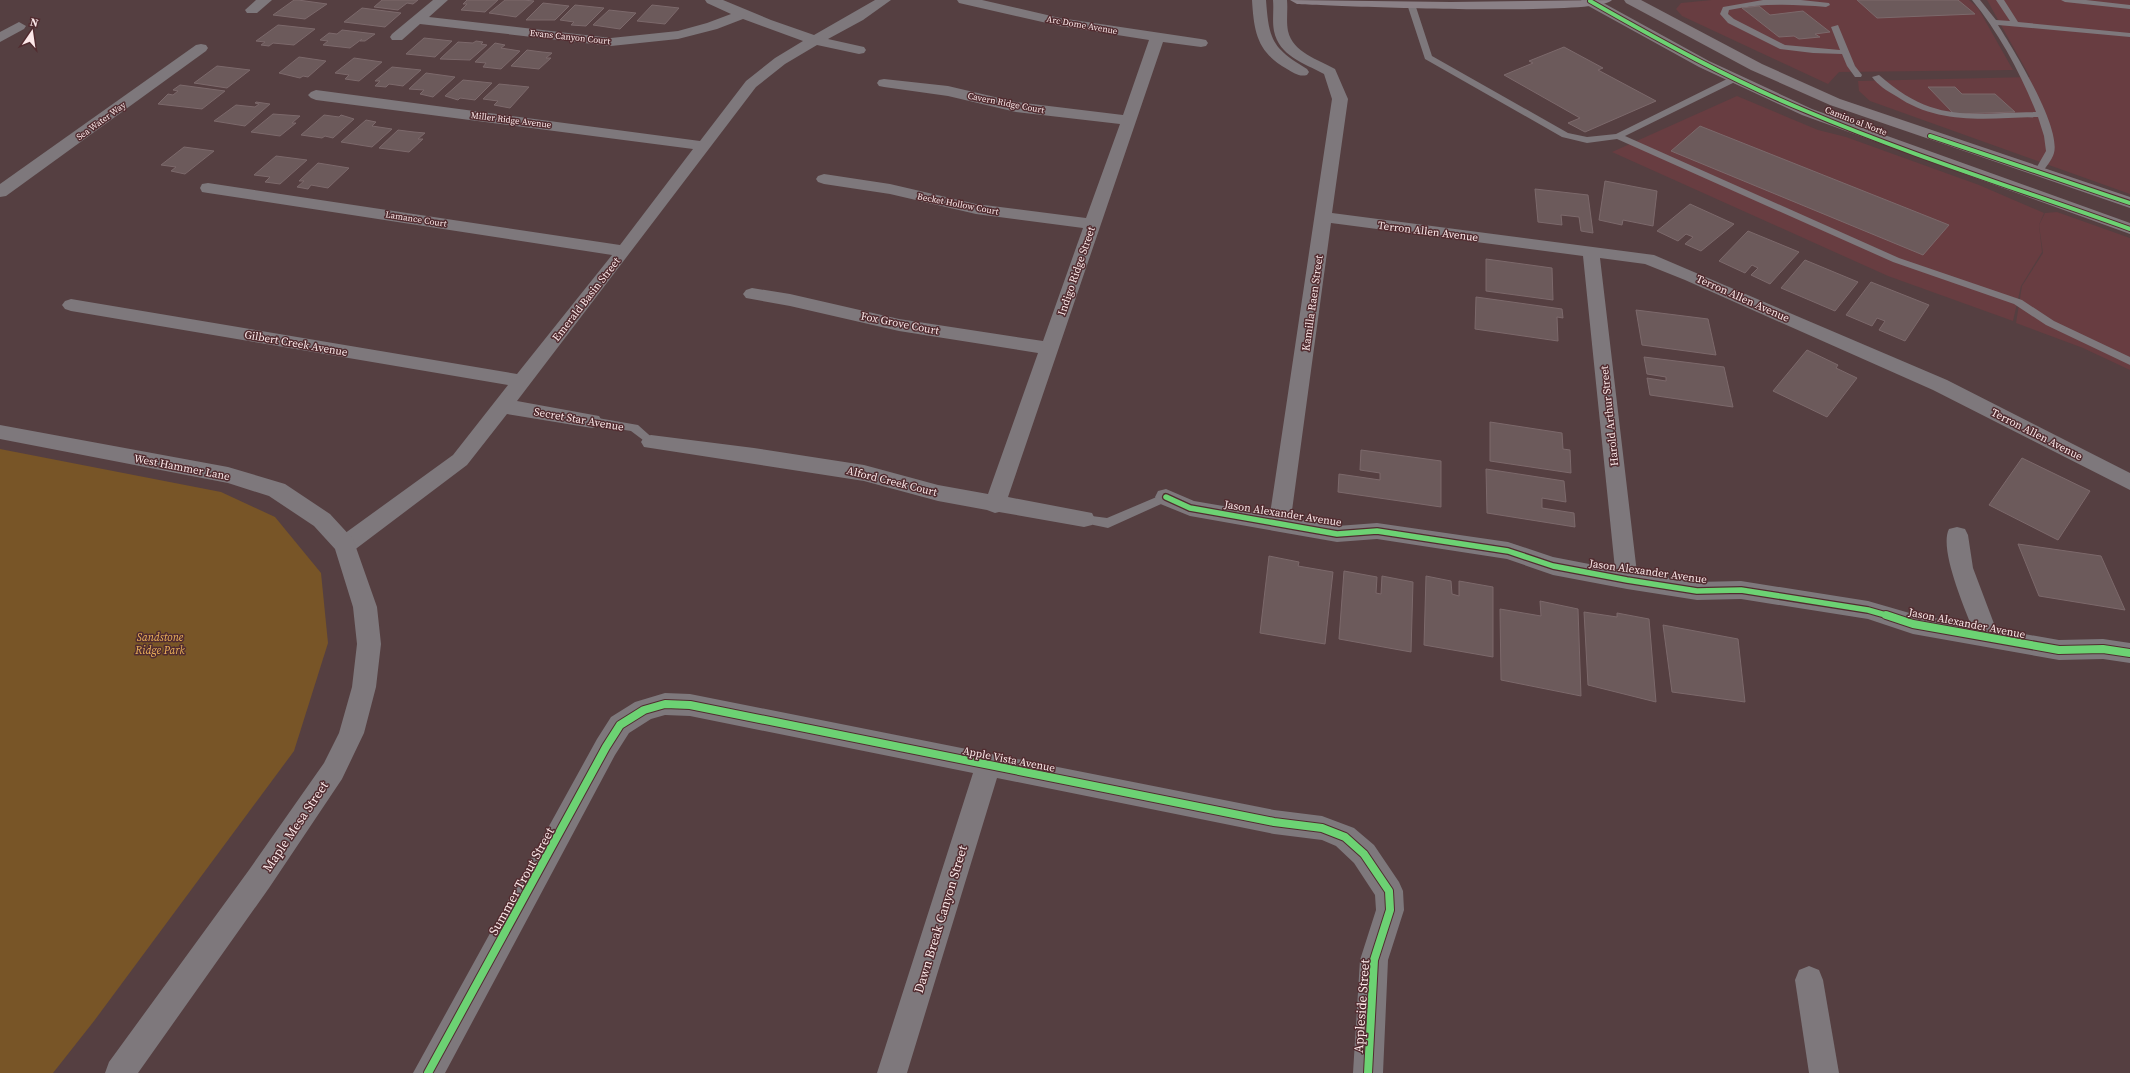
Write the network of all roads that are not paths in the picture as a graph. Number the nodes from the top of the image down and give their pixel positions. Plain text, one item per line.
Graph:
1 (265, 0) edge
2 (441, 0) edge
3 (712, 0) edge
4 (884, 0) edge
5 (964, 0) edge
6 (1259, 0) edge
7 (1280, 0) edge
8 (1296, 0) edge
9 (1605, 0) edge
10 (1631, 0) edge
11 (1976, 0) edge
12 (2000, 0) edge
13 (2065, 0) edge
14 (1589, 1) edge
15 (1411, 4) junction
16 (1826, 5) dead end
17 (2130, 7) edge
18 (252, 10) dead end
19 (743, 14) junction
20 (418, 20) junction
21 (1993, 22) junction
22 (2015, 24) junction
23 (19, 26) dead end
24 (1835, 27) dead end
25 (2130, 35) edge
26 (397, 37) dead end
27 (0, 38) edge
28 (1157, 38) junction
29 (813, 40) junction
30 (1201, 43) dead end
31 (201, 48) dead end
32 (859, 50) dead end
33 (1844, 52) junction
34 (1312, 62) junction
35 (1298, 70) junction
36 (1858, 75) dead end
37 (1876, 77) dead end
38 (1734, 79) junction
39 (884, 83) dead end
40 (1334, 84) junction
41 (316, 95) dead end
42 (2040, 114) junction
43 (1128, 120) junction
44 (1838, 124) junction
45 (1618, 136) junction
46 (705, 146) junction
47 (2038, 172) junction
48 (824, 179) dead end
49 (208, 188) dead end
50 (0, 192) edge
51 (2030, 193) junction
52 (2130, 203) edge
53 (2130, 214) edge
54 (1324, 217) junction
55 (1092, 224) junction
56 (2130, 229) edge
57 (624, 251) junction
58 (1591, 252) junction
59 (752, 294) dead end
60 (71, 305) dead end
61 (1050, 348) junction
62 (2130, 361) edge
63 (521, 381) junction
64 (502, 406) junction
65 (592, 421) joint
66 (0, 432) edge
67 (651, 442) joint
68 (2130, 482) edge
69 (1166, 497) joint
70 (996, 505) junction
71 (1084, 519) joint
72 (1279, 523) junction
73 (1957, 535) dead end
74 (345, 545) junction
75 (1627, 580) junction
76 (1987, 638) junction
77 (2130, 653) edge
78 (644, 710) joint
79 (988, 765) junction
80 (1364, 854) joint
81 (1809, 980) dead end
82 (120, 1073) edge
83 (428, 1073) edge
84 (892, 1073) edge
85 (1368, 1073) edge
86 (1824, 1073) edge

1 - 18 street
2 - 20 street
3 - 19 street
4 - 29 street, Emerald Basin Street
5 - 28 street, Arc Dome Avenue
6 - 35 street
7 - 34 street, Kamilla Raen Street
8 - 15 main road
9 - 14 main road
10 - 47 main road, Camino al Norte
11 - 21 lane
12 - 22 lane
13 - 17 lane
14 - 15 main road
14 - 38 main road, Camino al Norte
15 - 45 lane
16 - 33 lane
19 - 20 street, Evans Canyon Court
19 - 29 street
20 - 26 street
21 - 22 lane
21 - 42 lane
22 - 25 lane
23 - 27 street
24 - 33 lane
28 - 30 street, Arc Dome Avenue
28 - 43 street, Indigo Ridge Street
29 - 32 street
29 - 46 street, Emerald Basin Street
31 - 50 street, Sea Water Way
33 - 36 lane
34 - 35 lane
34 - 40 street, Kamilla Raen Street
35 - 40 street
37 - 42 lane
38 - 44 main road, Camino al Norte
38 - 45 lane
39 - 43 street, Cavern Ridge Court
40 - 54 street, Kamilla Raen Street
41 - 46 street, Miller Ridge Avenue
42 - 47 lane
43 - 55 street, Indigo Ridge Street
44 - 47 main road
44 - 51 main road, Camino al Norte
45 - 62 lane
46 - 57 street, Emerald Basin Street
47 - 52 main road, Camino al Norte
48 - 55 street, Becket Hollow Court
49 - 57 street, Lamance Court
51 - 53 main road
51 - 56 main road, Camino al Norte
54 - 58 street, Terron Allen Avenue
54 - 72 street, Kamilla Raen Street
55 - 61 street, Indigo Ridge Street
57 - 63 street, Emerald Basin Street
58 - 68 street, Terron Allen Avenue
58 - 75 street, Harold Arthur Street
59 - 61 street, Fox Grove Court
60 - 63 street, Gilbert Creek Avenue
61 - 70 street, Indigo Ridge Street
63 - 64 street, Emerald Basin Street
64 - 65 street, Secret Star Avenue
64 - 74 street, Emerald Basin Street
65 - 67 lane, Secret Star Avenue
66 - 74 street, West Hammer Lane
67 - 70 street, Alford Creek Court
69 - 71 lane
69 - 72 street, Jason Alexander Avenue
70 - 71 street, Alford Creek Court
72 - 75 street, Jason Alexander Avenue
73 - 76 street
74 - 82 street, Maple Mesa Street
75 - 76 street, Jason Alexander Avenue
76 - 77 street, Jason Alexander Avenue
78 - 79 street, Apple Vista Avenue
78 - 83 street, Summer Trout Street
79 - 80 street, Apple Vista Avenue
79 - 84 street, Dawn Break Canyon Street
80 - 85 street, Appleside Street
81 - 86 street

